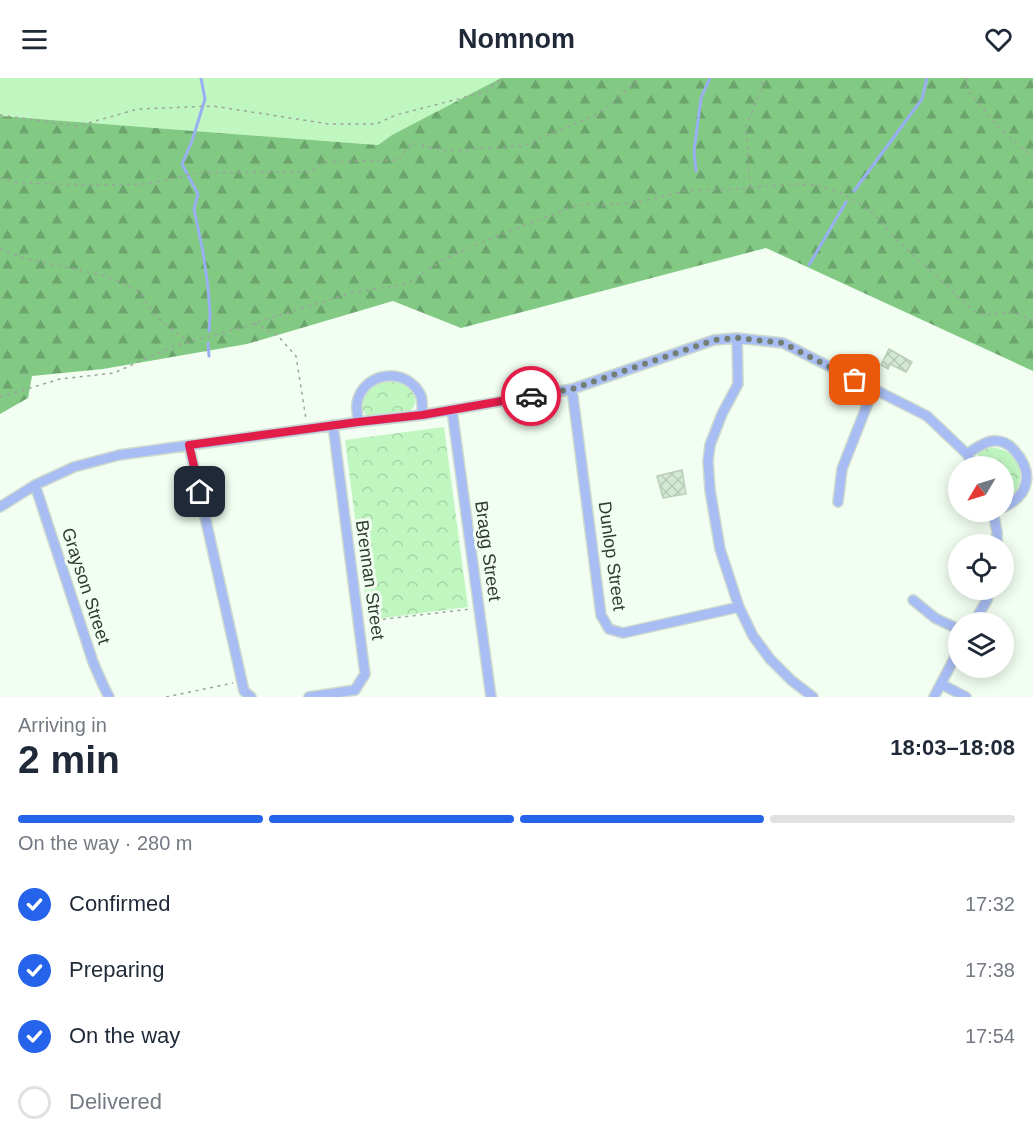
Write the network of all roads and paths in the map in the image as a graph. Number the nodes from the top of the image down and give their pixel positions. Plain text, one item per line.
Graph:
1 (502, 78) edge
2 (640, 78) edge
3 (765, 78) edge
4 (968, 78) edge
5 (0, 115) edge
6 (1033, 157) edge
7 (0, 178) edge
8 (750, 188) junction
9 (0, 249) edge
10 (1033, 320) edge
11 (254, 324) junction
12 (737, 338) junction
13 (190, 342) junction
14 (572, 389) junction
15 (873, 390) junction
16 (0, 397) edge
17 (452, 410) junction
18 (422, 415) junction
19 (358, 422) junction
20 (333, 425) junction
21 (307, 429) junction
22 (189, 445) junction
23 (967, 454) joint
24 (35, 485) junction
25 (838, 502) dead end
26 (1014, 502) edge
27 (0, 507) edge
28 (913, 600) dead end
29 (739, 607) junction
30 (478, 608) junction
31 (358, 622) junction
32 (948, 624) edge
33 (948, 670) edge
34 (242, 681) junction
35 (941, 684) junction
36 (109, 697) edge
37 (166, 697) edge
38 (251, 697) edge
39 (309, 697) edge
40 (490, 697) edge
41 (813, 697) edge
42 (934, 697) edge
43 (966, 697) edge

1 - 5 path
2 - 7 path
3 - 8 path
4 - 6 path
8 - 10 path
8 - 11 path
9 - 13 path
11 - 13 path
11 - 21 path
12 - 14 street
12 - 15 street
12 - 29 street
13 - 16 path
14 - 17 street
14 - 29 street, Dunlop Street
15 - 23 street
15 - 25 street
17 - 18 street
17 - 30 street, Bragg Street
18 - 19 street
18 - 19 street
19 - 20 street
20 - 21 street
20 - 31 street, Brennan Street
21 - 22 street
22 - 24 street
22 - 34 street
23 - 26 street
24 - 27 street
24 - 36 street, Grayson Street
28 - 32 street
29 - 41 street
30 - 31 path
30 - 40 street, Bragg Street
31 - 39 street, Brennan Street
33 - 35 street
34 - 37 path
34 - 38 street
35 - 42 street
35 - 43 street

